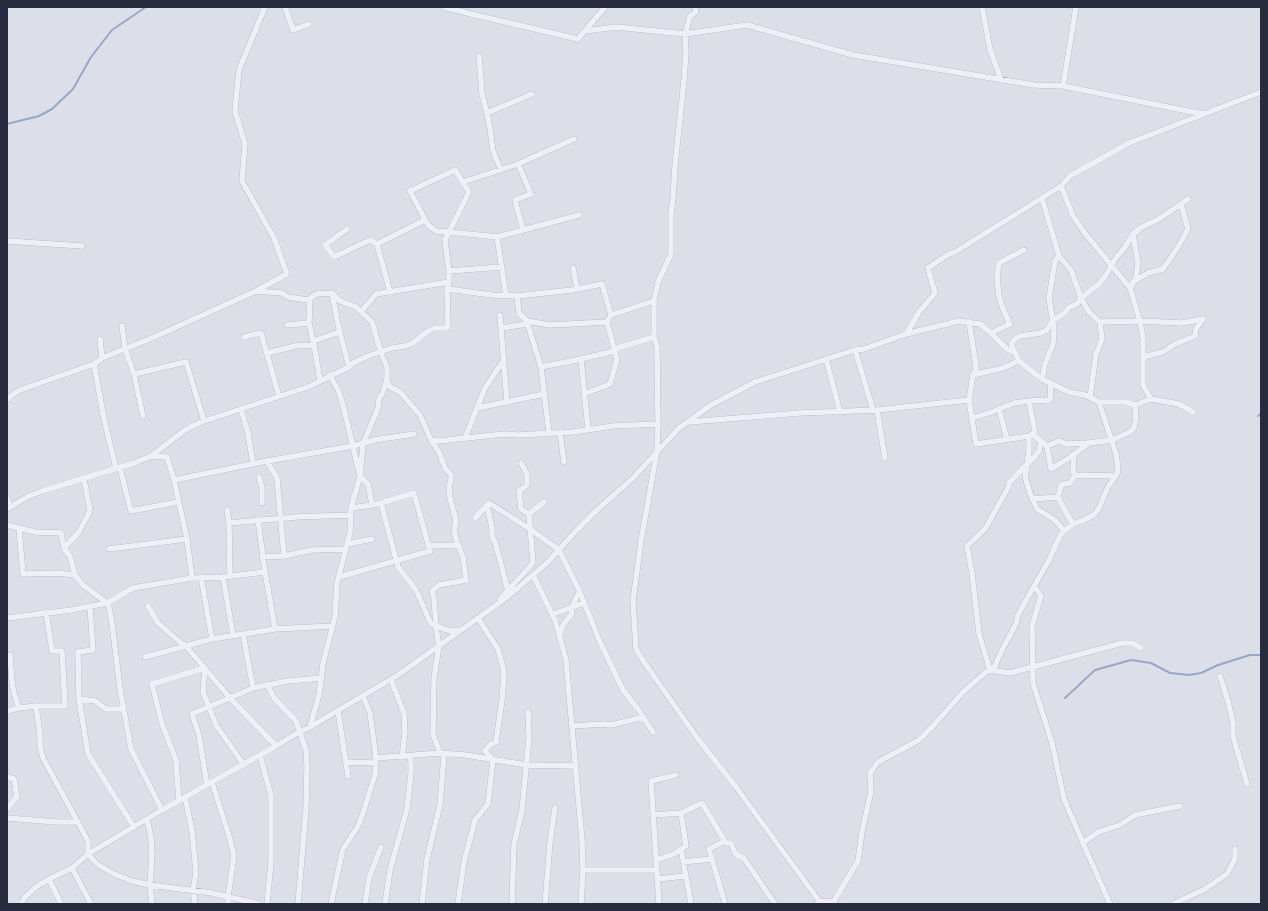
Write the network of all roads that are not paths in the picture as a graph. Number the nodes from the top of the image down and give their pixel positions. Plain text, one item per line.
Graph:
1 (265, 7) edge
2 (285, 7) edge
3 (444, 7) edge
4 (605, 7) edge
5 (696, 7) edge
6 (982, 7) edge
7 (1076, 7) edge
8 (309, 24) dead end
9 (585, 31) junction
10 (685, 34) junction
11 (479, 56) dead end
12 (1001, 80) junction
13 (1063, 86) junction
14 (1261, 92) edge
15 (532, 94) dead end
16 (487, 113) junction
17 (1203, 114) junction
18 (574, 139) dead end
19 (518, 164) junction
20 (501, 170) junction
21 (463, 182) junction
22 (1061, 186) junction
23 (1042, 198) junction
24 (1188, 200) dead end
25 (1181, 204) junction
26 (579, 215) dead end
27 (425, 220) junction
28 (347, 229) dead end
29 (523, 230) junction
30 (449, 232) junction
31 (1133, 234) junction
32 (497, 237) junction
33 (7, 241) edge
34 (378, 244) junction
35 (82, 246) dead end
36 (1024, 250) dead end
37 (1060, 256) junction
38 (1112, 266) junction
39 (502, 267) junction
40 (573, 268) dead end
41 (449, 271) junction
42 (449, 282) junction
43 (1133, 282) junction
44 (1130, 288) junction
45 (447, 289) junction
46 (577, 289) junction
47 (256, 291) junction
48 (390, 292) junction
49 (332, 293) junction
50 (506, 296) junction
51 (517, 296) junction
52 (1081, 298) junction
53 (310, 299) junction
54 (654, 301) junction
55 (361, 312) junction
56 (500, 315) dead end
57 (611, 315) junction
58 (1053, 321) junction
59 (1140, 321) junction
60 (527, 322) junction
61 (607, 322) junction
62 (969, 322) junction
63 (1100, 322) junction
64 (309, 324) junction
65 (287, 325) dead end
66 (122, 326) dead end
67 (501, 328) junction
68 (340, 332) junction
69 (991, 333) junction
70 (906, 334) junction
71 (244, 337) dead end
72 (654, 337) junction
73 (100, 339) dead end
74 (313, 343) junction
75 (126, 349) junction
76 (615, 350) junction
77 (855, 350) junction
78 (1014, 352) junction
79 (267, 353) junction
80 (381, 353) junction
81 (102, 358) junction
82 (1143, 358) junction
83 (582, 359) junction
84 (826, 359) junction
85 (503, 361) junction
86 (1019, 361) junction
87 (94, 364) junction
88 (349, 367) junction
89 (541, 367) junction
90 (134, 374) junction
91 (330, 375) junction
92 (973, 375) junction
93 (1042, 379) junction
94 (387, 380) junction
95 (320, 381) junction
96 (1051, 383) junction
97 (544, 394) junction
98 (584, 394) junction
99 (279, 396) junction
100 (1090, 397) junction
101 (1151, 399) junction
102 (7, 400) edge
103 (969, 400) junction
104 (1029, 401) junction
105 (507, 402) junction
106 (1099, 402) junction
107 (1135, 406) junction
108 (477, 408) junction
109 (240, 409) junction
110 (999, 409) junction
111 (875, 410) junction
112 (840, 412) junction
113 (1193, 412) dead end
114 (143, 416) dead end
115 (973, 418) junction
116 (204, 421) junction
117 (688, 422) junction
118 (658, 424) junction
119 (588, 429) junction
120 (560, 432) junction
121 (548, 433) junction
122 (414, 434) dead end
123 (1030, 435) junction
124 (465, 438) junction
125 (1007, 439) junction
126 (431, 440) junction
127 (1112, 440) junction
128 (1041, 441) junction
129 (1089, 443) junction
130 (363, 444) junction
131 (353, 446) junction
132 (1047, 446) junction
133 (657, 452) junction
134 (1074, 454) junction
135 (151, 456) junction
136 (885, 458) dead end
137 (267, 461) junction
138 (564, 462) dead end
139 (521, 463) dead end
140 (253, 464) junction
141 (1027, 466) junction
142 (118, 469) junction
143 (1075, 475) junction
144 (360, 476) junction
145 (1115, 476) junction
146 (259, 477) dead end
147 (84, 478) junction
148 (174, 480) junction
149 (7, 497) edge
150 (1058, 497) junction
151 (1032, 499) junction
152 (178, 502) junction
153 (544, 502) dead end
154 (262, 503) dead end
155 (381, 503) junction
156 (372, 505) junction
157 (487, 505) junction
158 (8, 508) edge
159 (351, 508) junction
160 (227, 510) dead end
161 (529, 514) junction
162 (350, 515) junction
163 (281, 518) junction
164 (475, 518) dead end
165 (258, 520) junction
166 (229, 523) junction
167 (7, 524) edge
168 (1073, 524) junction
169 (19, 528) junction
170 (530, 529) junction
171 (1064, 531) junction
172 (187, 539) junction
173 (372, 539) dead end
174 (346, 546) junction
175 (428, 546) junction
176 (458, 546) junction
177 (64, 548) junction
178 (109, 549) dead end
179 (559, 550) junction
180 (284, 556) junction
181 (262, 557) junction
182 (397, 561) junction
183 (265, 572) junction
184 (76, 575) junction
185 (534, 575) junction
186 (230, 576) junction
187 (201, 577) junction
188 (223, 577) junction
189 (339, 577) junction
190 (192, 578) junction
191 (1034, 586) junction
192 (508, 591) junction
193 (580, 591) junction
194 (107, 602) junction
195 (584, 603) junction
196 (90, 606) junction
197 (148, 606) dead end
198 (572, 608) junction
199 (46, 612) junction
200 (485, 613) junction
201 (553, 614) junction
202 (7, 618) edge
203 (478, 618) junction
204 (332, 626) junction
205 (436, 626) junction
206 (275, 630) junction
207 (462, 630) junction
208 (243, 634) junction
209 (233, 635) junction
210 (560, 635) junction
211 (212, 639) junction
212 (186, 646) junction
213 (439, 646) junction
214 (1140, 648) dead end
215 (7, 656) edge
216 (145, 657) dead end
217 (205, 668) junction
218 (1032, 668) junction
219 (990, 670) junction
220 (1220, 676) dead end
221 (9, 678) edge
222 (322, 678) junction
223 (390, 680) junction
224 (268, 686) junction
225 (253, 688) junction
226 (363, 696) junction
227 (230, 698) junction
228 (79, 699) junction
229 (36, 706) junction
230 (209, 707) junction
231 (19, 708) junction
232 (123, 708) junction
233 (7, 711) edge
234 (338, 711) junction
235 (528, 712) dead end
236 (644, 717) junction
237 (572, 726) junction
238 (310, 727) junction
239 (299, 732) junction
240 (653, 732) dead end
241 (276, 746) junction
242 (442, 754) junction
243 (260, 755) junction
244 (402, 756) junction
245 (409, 756) junction
246 (376, 760) junction
247 (493, 760) junction
248 (346, 762) junction
249 (244, 765) junction
250 (527, 765) junction
251 (576, 766) junction
252 (676, 775) dead end
253 (348, 776) dead end
254 (7, 777) edge
255 (210, 784) junction
256 (1247, 784) dead end
257 (185, 797) junction
258 (179, 801) junction
259 (1180, 806) dead end
260 (555, 808) dead end
261 (7, 809) edge
262 (162, 810) junction
263 (681, 813) junction
264 (653, 815) junction
265 (7, 818) edge
266 (147, 819) junction
267 (78, 822) junction
268 (134, 827) junction
269 (725, 841) junction
270 (1083, 842) junction
271 (381, 847) dead end
272 (681, 849) junction
273 (1234, 849) dead end
274 (88, 854) junction
275 (712, 859) junction
276 (656, 860) junction
277 (683, 862) junction
278 (72, 868) junction
279 (583, 870) junction
280 (657, 870) junction
281 (685, 876) junction
282 (49, 879) junction
283 (657, 879) junction
284 (150, 885) junction
285 (194, 891) junction
286 (228, 897) junction
287 (819, 903) edge
288 (834, 903) edge
289 (21, 904) edge
290 (60, 904) edge
291 (91, 904) edge
292 (152, 904) edge
293 (195, 904) edge
294 (228, 904) edge
295 (260, 904) edge
296 (267, 904) edge
297 (298, 904) edge
298 (331, 904) edge
299 (365, 904) edge
300 (386, 904) edge
301 (422, 904) edge
302 (458, 904) edge
303 (512, 904) edge
304 (545, 904) edge
305 (581, 904) edge
306 (659, 904) edge
307 (691, 904) edge
308 (725, 904) edge
309 (775, 904) edge
310 (1110, 904) edge
311 (1172, 904) edge

1 - 47 street
2 - 8 street
3 - 9 street
4 - 9 street
5 - 10 street
6 - 12 street
7 - 13 street
9 - 10 street
10 - 12 street
10 - 54 street
11 - 16 street
12 - 13 street
13 - 17 street
14 - 17 street
15 - 16 street
16 - 20 street
17 - 22 street
18 - 19 street
19 - 20 street
19 - 29 street
20 - 21 street
21 - 27 street
21 - 30 street
22 - 23 street
22 - 38 street
23 - 37 street
23 - 70 street
24 - 25 street
25 - 31 street
25 - 43 street
26 - 29 street
27 - 30 street
27 - 34 street
28 - 34 street
29 - 32 street
30 - 32 street
30 - 41 street
31 - 38 street
31 - 43 street
32 - 39 street
33 - 35 street
34 - 48 street
36 - 69 street
37 - 52 street
37 - 58 street
38 - 44 street
38 - 52 street
39 - 41 street
39 - 50 street
40 - 46 street
41 - 42 street
42 - 45 street
42 - 48 street
43 - 44 street
44 - 59 street
45 - 50 street
45 - 80 street
46 - 51 street
46 - 57 street
47 - 53 street
47 - 75 street
48 - 55 street
49 - 53 street
49 - 55 street
49 - 68 street
50 - 51 street
51 - 60 street
52 - 58 street
52 - 63 street
53 - 64 street
54 - 57 street
54 - 72 street
55 - 80 street
56 - 67 street
57 - 61 street
58 - 78 street
58 - 93 street
59 - 63 street
59 - 82 street
59 - 82 street
60 - 61 street
60 - 67 street
60 - 89 street
61 - 76 street
62 - 69 street
62 - 70 street
62 - 92 street
63 - 100 street
64 - 65 street
64 - 74 street
66 - 75 street
67 - 85 street
68 - 74 street
68 - 88 street
69 - 78 street
70 - 77 street
71 - 79 street
72 - 76 street
72 - 118 street
73 - 81 street
74 - 79 street
74 - 95 street
75 - 81 street
75 - 90 street
76 - 83 street
76 - 98 street
77 - 84 street
77 - 111 street
78 - 86 street
79 - 99 street
80 - 88 street
80 - 94 street
81 - 87 street
82 - 101 street
83 - 89 street
83 - 98 street
84 - 112 street
84 - 117 street
85 - 105 street
85 - 108 street
86 - 92 street
86 - 93 street
87 - 102 street
87 - 142 street
88 - 91 street
89 - 97 street
90 - 114 street
90 - 116 street
91 - 95 street
91 - 131 street
92 - 103 street
93 - 96 street
94 - 126 street
94 - 130 street
95 - 99 street
96 - 100 street
96 - 104 street
97 - 105 street
97 - 121 street
98 - 119 street
99 - 109 street
100 - 106 street
101 - 107 street
101 - 113 street
103 - 111 street
103 - 115 street
104 - 110 street
104 - 123 street
105 - 108 street
106 - 107 street
106 - 127 street
107 - 127 street
108 - 124 street
109 - 116 street
109 - 140 street
110 - 115 street
110 - 125 street
111 - 112 street
111 - 136 street
112 - 117 street
115 - 125 street
116 - 135 street
117 - 133 street
118 - 119 street
118 - 133 street
119 - 120 street
120 - 121 street
120 - 138 street
121 - 124 street
122 - 130 street
123 - 125 street
123 - 128 street
123 - 141 street
124 - 126 street
126 - 176 street
127 - 129 street
127 - 145 street
128 - 132 street
128 - 141 street
129 - 132 street
129 - 134 street
130 - 131 street
130 - 144 street
131 - 137 street
131 - 144 street
132 - 134 street
133 - 179 street
133 - 287 street
134 - 143 street
135 - 142 street
135 - 148 street
137 - 140 street
137 - 163 street
139 - 161 street
140 - 148 street
141 - 151 street
141 - 219 street
142 - 147 street
142 - 152 street
143 - 145 street
143 - 150 street
144 - 156 street
144 - 159 street
145 - 168 street
146 - 154 street
147 - 158 street
147 - 177 street
148 - 152 street
149 - 158 street
150 - 151 street
150 - 168 street
151 - 171 street
152 - 172 street
153 - 161 street
155 - 156 street
155 - 175 street
155 - 182 street
156 - 159 street
157 - 164 street
157 - 170 street
157 - 192 street
159 - 162 street
160 - 166 street
161 - 170 street
162 - 163 street
162 - 174 street
163 - 165 street
163 - 180 street
165 - 166 street
165 - 181 street
166 - 186 street
167 - 169 street
168 - 171 street
169 - 177 street
169 - 184 street
170 - 179 street
170 - 192 street
171 - 191 street
172 - 178 street
172 - 190 street
173 - 174 street
174 - 180 street
174 - 189 street
175 - 176 street
175 - 182 street
176 - 205 street
177 - 184 street
179 - 185 street
179 - 193 street
180 - 181 street
181 - 183 street
182 - 189 street
182 - 205 street
183 - 186 street
183 - 206 street
184 - 194 street
185 - 200 street
185 - 201 street
186 - 188 street
187 - 188 street
187 - 190 street
187 - 211 street
188 - 209 street
189 - 204 street
190 - 194 street
191 - 218 street
191 - 219 street
192 - 200 street
193 - 195 street
193 - 198 street
194 - 196 street
194 - 232 street
195 - 198 street
195 - 236 street
196 - 199 street
196 - 228 street
197 - 212 street
198 - 201 street
198 - 210 street
199 - 202 street
199 - 229 street
200 - 203 street
201 - 210 street
203 - 207 street
203 - 247 street
204 - 206 street
204 - 222 street
205 - 207 street
205 - 213 street
206 - 208 street
207 - 213 street
208 - 209 street
208 - 225 street
209 - 211 street
210 - 237 street
211 - 212 street
212 - 216 street
212 - 217 street
213 - 223 street
213 - 242 street
214 - 218 street
215 - 221 street
217 - 227 street
217 - 230 street
217 - 258 street
218 - 219 street
218 - 270 street
219 - 288 street
220 - 256 street
221 - 231 street
222 - 224 street
222 - 238 street
223 - 226 street
223 - 244 street
224 - 225 street
224 - 239 street
225 - 227 street
226 - 234 street
226 - 246 street
227 - 230 street
227 - 241 street
228 - 232 street
228 - 268 street
229 - 231 street
229 - 267 street
230 - 249 street
230 - 255 street
231 - 233 street
232 - 262 street
234 - 238 street
234 - 248 street
235 - 250 street
236 - 237 street
236 - 240 street
237 - 251 street
238 - 239 street
239 - 241 street
239 - 297 street
241 - 243 street
242 - 245 street
242 - 247 street
242 - 301 street
243 - 249 street
243 - 296 street
244 - 245 street
244 - 246 street
245 - 300 street
246 - 248 street
246 - 298 street
247 - 250 street
247 - 302 street
248 - 253 street
249 - 255 street
250 - 251 street
250 - 303 street
251 - 279 street
252 - 264 street
254 - 261 street
255 - 257 street
255 - 286 street
257 - 258 street
257 - 285 street
258 - 262 street
259 - 270 street
260 - 304 street
262 - 266 street
263 - 264 street
263 - 269 street
263 - 272 street
264 - 276 street
265 - 267 street
266 - 268 street
266 - 284 street
267 - 274 street
268 - 274 street
269 - 275 street
269 - 309 street
270 - 310 street
271 - 299 street
272 - 276 street
272 - 277 street
273 - 311 street
274 - 278 street
274 - 284 street
275 - 277 street
275 - 308 street
276 - 280 street
277 - 281 street
278 - 282 street
278 - 291 street
279 - 280 street
279 - 305 street
280 - 283 street
281 - 283 street
281 - 307 street
282 - 289 street
282 - 290 street
283 - 306 street
284 - 285 street
284 - 292 street
285 - 286 street
285 - 293 street
286 - 294 street
286 - 295 street
287 - 288 street

